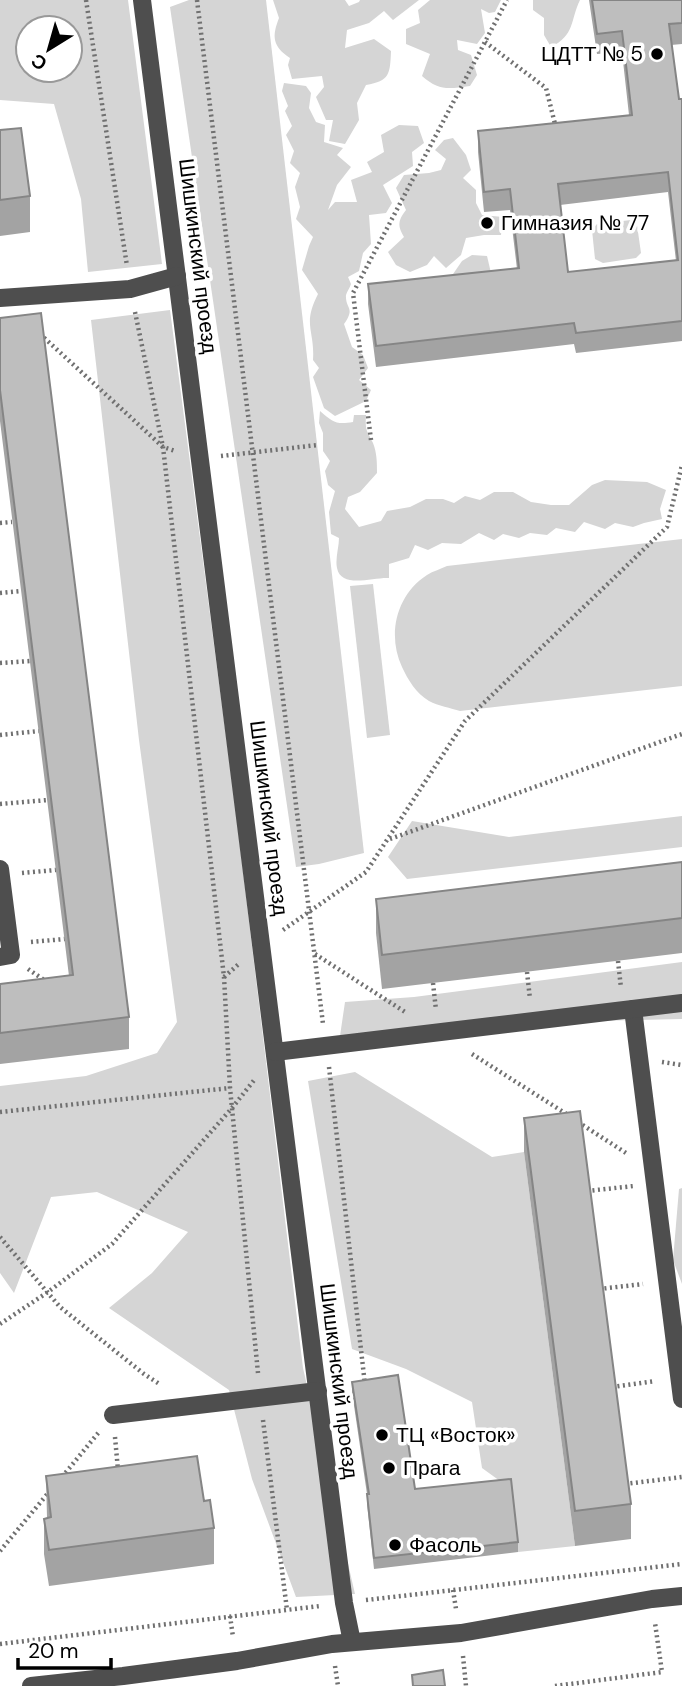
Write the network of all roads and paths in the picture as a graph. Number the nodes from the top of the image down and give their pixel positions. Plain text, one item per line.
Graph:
1 (86, 0) edge
2 (142, 0) edge
3 (197, 0) edge
4 (507, 0) edge
5 (485, 42) junction
6 (557, 132) edge
7 (177, 276) junction
8 (130, 289) junction
9 (0, 298) edge
10 (31, 326) edge
11 (371, 440) dead end
12 (318, 445) dead end
13 (163, 447) junction
14 (253, 453) junction
15 (682, 465) edge
16 (12, 522) edge
17 (0, 523) edge
18 (21, 591) edge
19 (0, 593) edge
20 (30, 661) edge
21 (0, 663) edge
22 (39, 731) edge
23 (682, 734) edge
24 (0, 735) edge
25 (48, 800) edge
26 (0, 804) edge
27 (387, 839) junction
28 (0, 869) edge
29 (56, 870) edge
30 (1, 875) edge
31 (310, 912) junction
32 (65, 939) edge
33 (7, 952) edge
34 (315, 954) junction
35 (52, 986) edge
36 (682, 1003) edge
37 (634, 1009) junction
38 (439, 1033) junction
39 (326, 1046) junction
40 (275, 1052) junction
41 (230, 1088) junction
42 (232, 1108) junction
43 (0, 1112) edge
44 (654, 1177) junction
45 (586, 1191) edge
46 (0, 1237) edge
47 (667, 1281) junction
48 (598, 1290) edge
49 (48, 1292) junction
50 (0, 1324) edge
51 (681, 1378) edge
52 (356, 1386) edge
53 (611, 1387) edge
54 (318, 1391) junction
55 (260, 1398) junction
56 (682, 1399) edge
57 (192, 1406) junction
58 (113, 1415) junction
59 (119, 1477) edge
60 (682, 1477) edge
61 (61, 1478) edge
62 (624, 1484) edge
63 (52, 1488) edge
64 (0, 1551) edge
65 (648, 1568) dead end
66 (363, 1587) dead end
67 (682, 1595) edge
68 (652, 1599) junction
69 (364, 1601) dead end
70 (287, 1610) dead end
71 (352, 1642) junction
72 (123, 1676) junction
73 (31, 1686) edge
74 (106, 1686) edge
75 (555, 1686) edge

1 - 8 path
2 - 7 street, Шишкинский проезд
3 - 14 path
4 - 5 path
5 - 6 path
5 - 11 path
7 - 8 street
7 - 40 street, Шишкинский проезд
8 - 9 street
8 - 13 path
10 - 13 path
12 - 14 path
13 - 41 path
14 - 31 path
15 - 27 path
16 - 17 path
18 - 19 path
20 - 21 path
22 - 24 path
23 - 27 path
25 - 26 path
27 - 31 path
28 - 30 street
29 - 30 path
30 - 33 street
31 - 34 path
32 - 33 path
33 - 35 path
34 - 38 path
34 - 39 path
36 - 37 street
37 - 38 street
37 - 44 street
38 - 39 street
38 - 44 path
39 - 40 street
39 - 52 path
40 - 54 street, Шишкинский проезд
41 - 42 path
41 - 43 path
42 - 49 path
42 - 55 path
44 - 45 path
44 - 47 street
46 - 49 path
47 - 48 path
47 - 51 street
49 - 50 path
49 - 57 path
51 - 53 path
51 - 56 street
54 - 55 street
54 - 71 street, Шишкинский проезд
55 - 57 street
55 - 70 path
57 - 58 street
58 - 59 path
58 - 61 path
60 - 62 path
63 - 64 path
65 - 68 path
66 - 69 path
67 - 68 street
68 - 71 street
68 - 75 path
71 - 72 street
72 - 73 street
72 - 74 street

